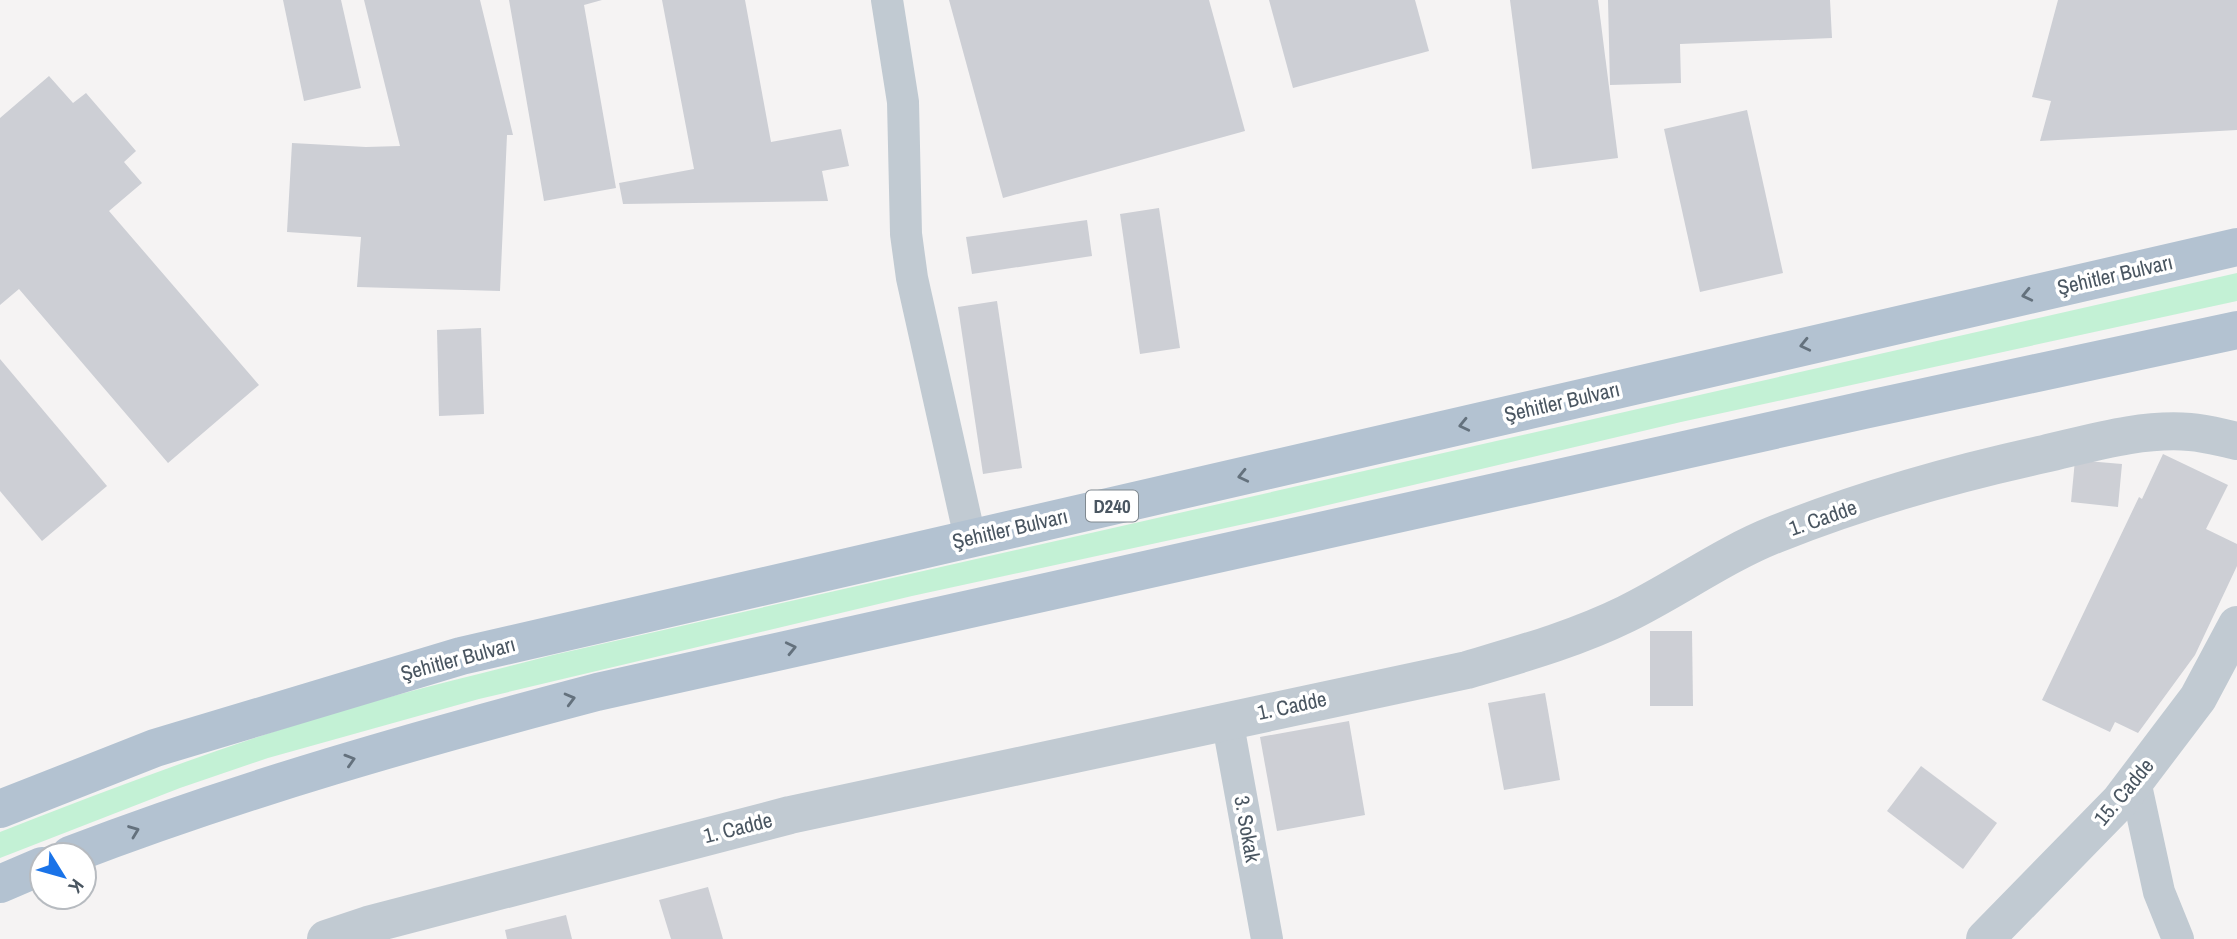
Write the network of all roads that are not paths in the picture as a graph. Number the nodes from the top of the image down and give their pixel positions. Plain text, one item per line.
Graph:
1 (887, 0) edge
2 (2237, 247) edge
3 (2237, 330) edge
4 (2237, 441) edge
5 (970, 538) junction
6 (2237, 625) edge
7 (1227, 719) junction
8 (2135, 782) junction
9 (0, 809) edge
10 (98, 844) edge
11 (28, 872) edge
12 (0, 884) edge
13 (326, 939) edge
14 (1267, 939) edge
15 (1985, 939) edge
16 (2178, 939) edge

1 - 5 street
2 -> 5 main road, Şehitler Bulvarı / D240
10 -> 3 main road
4 - 7 street, 1. Cadde
5 - 9 main road, Şehitler Bulvarı / D240
6 - 8 street, 15. Cadde
7 - 13 street, 1. Cadde
7 - 14 street, 3. Sokak
8 - 15 street, 15. Cadde
8 - 16 street
11 - 12 main road

